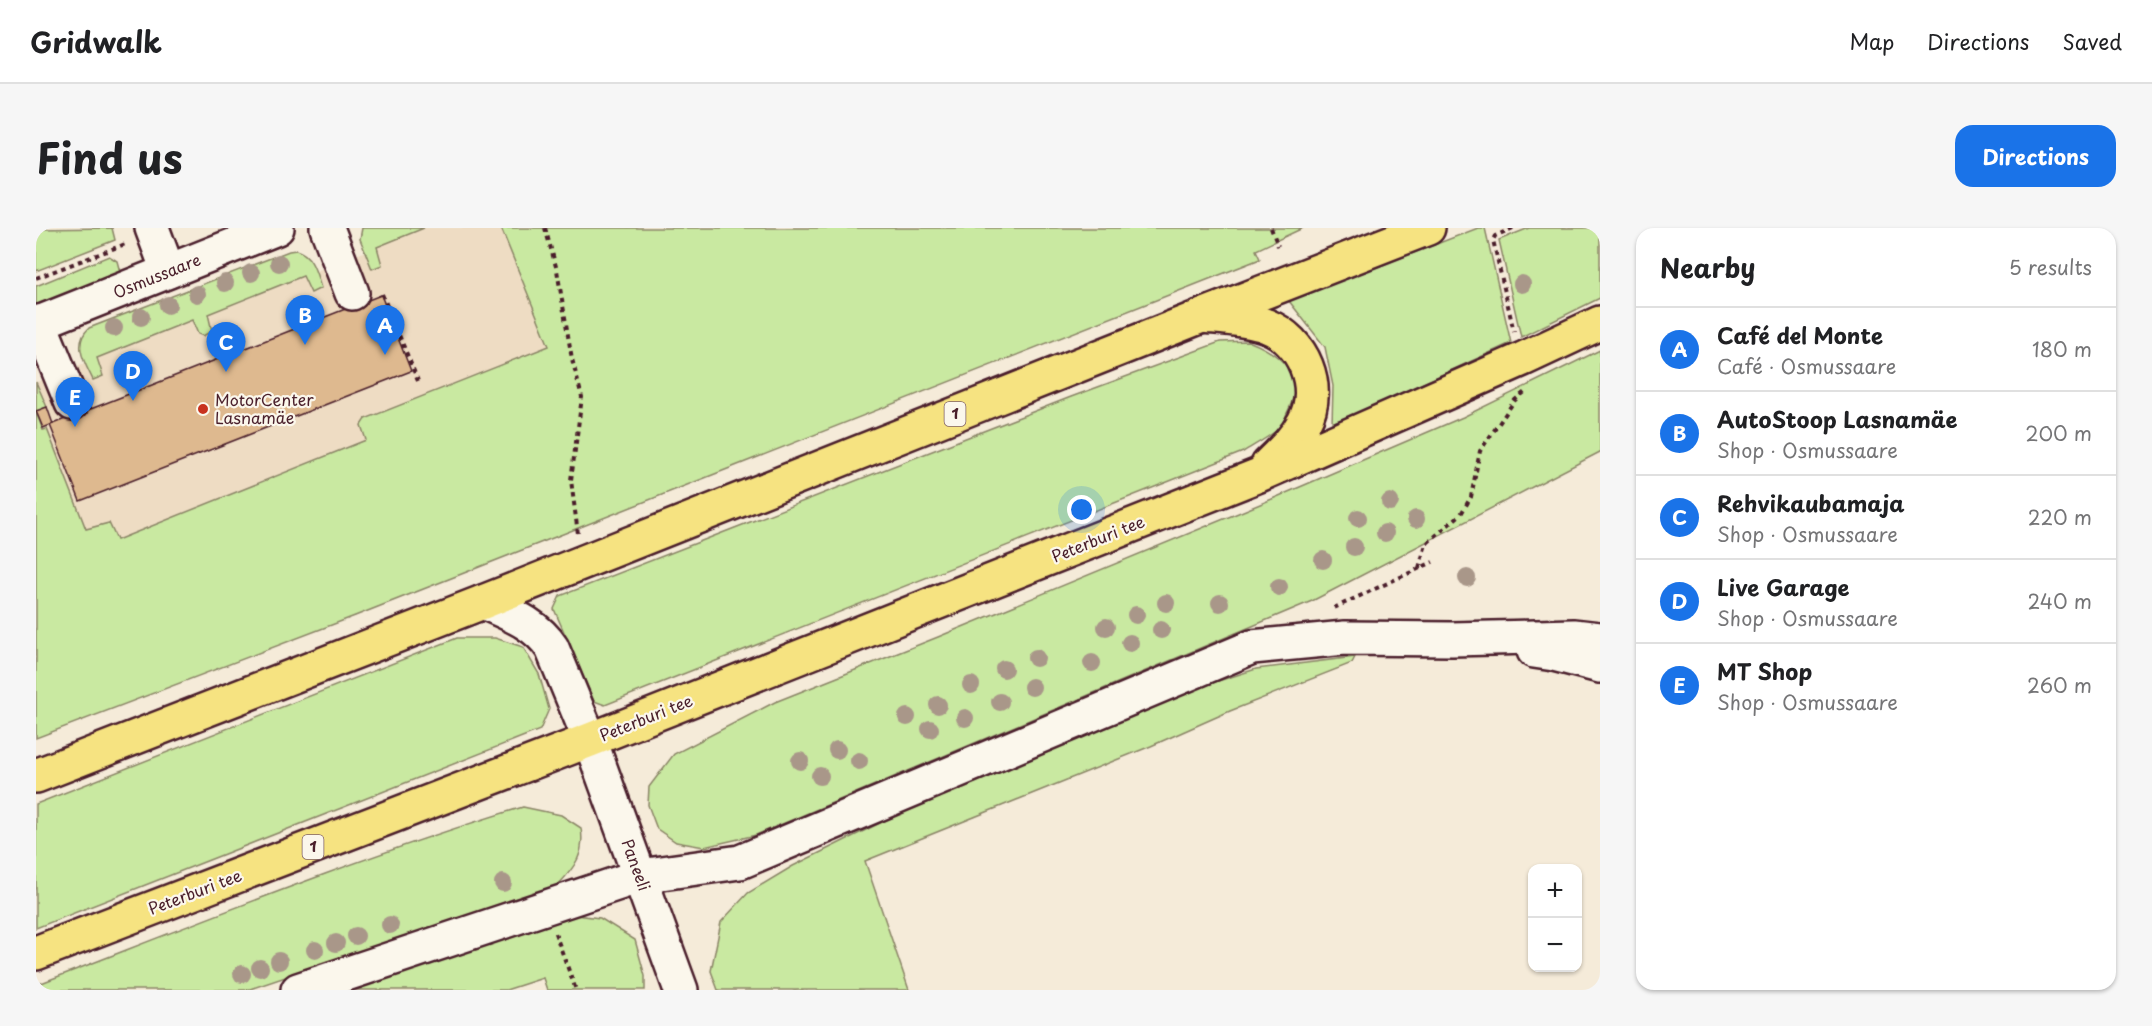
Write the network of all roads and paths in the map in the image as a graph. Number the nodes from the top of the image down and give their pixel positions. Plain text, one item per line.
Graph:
1 (277, 228) edge
2 (327, 228) edge
3 (545, 228) edge
4 (1271, 228) edge
5 (1513, 228) edge
6 (1420, 230) edge
7 (154, 231) edge
8 (1278, 246) dead end
9 (168, 271) junction
10 (36, 278) edge
11 (364, 291) joint
12 (1202, 316) junction
13 (38, 323) edge
14 (1600, 323) edge
15 (1514, 332) dead end
16 (418, 381) dead end
17 (1534, 385) dead end
18 (72, 404) dead end
19 (1259, 475) junction
20 (582, 562) junction
21 (1433, 562) dead end
22 (1419, 568) junction
23 (483, 602) junction
24 (1333, 609) dead end
25 (1452, 639) junction
26 (1600, 639) edge
27 (1600, 666) edge
28 (590, 740) junction
29 (36, 776) edge
30 (640, 876) junction
31 (545, 907) junction
32 (36, 953) edge
33 (298, 990) edge
34 (576, 990) edge
35 (681, 990) edge

1 - 9 street, Osmussaare
2 - 11 street
3 - 20 path
4 - 8 path
5 - 15 path
6 - 12 highway, 1
7 - 9 street
7 - 10 path
9 - 13 street, Osmussaare
11 - 16 path
12 - 19 highway
12 - 20 highway, 1
13 - 18 street
14 - 19 highway, Peterburi tee / 1
17 - 22 path
19 - 28 highway, Peterburi tee / 1
20 - 23 highway, 1
21 - 22 path
22 - 24 path
23 - 28 street, Peterburi tee
23 - 29 highway, 1
25 - 26 street
25 - 27 street
25 - 30 street
28 - 30 street, Paneeli
28 - 32 highway, Peterburi tee / 1
30 - 31 street
30 - 35 street, Paneeli
31 - 33 street
31 - 34 path

